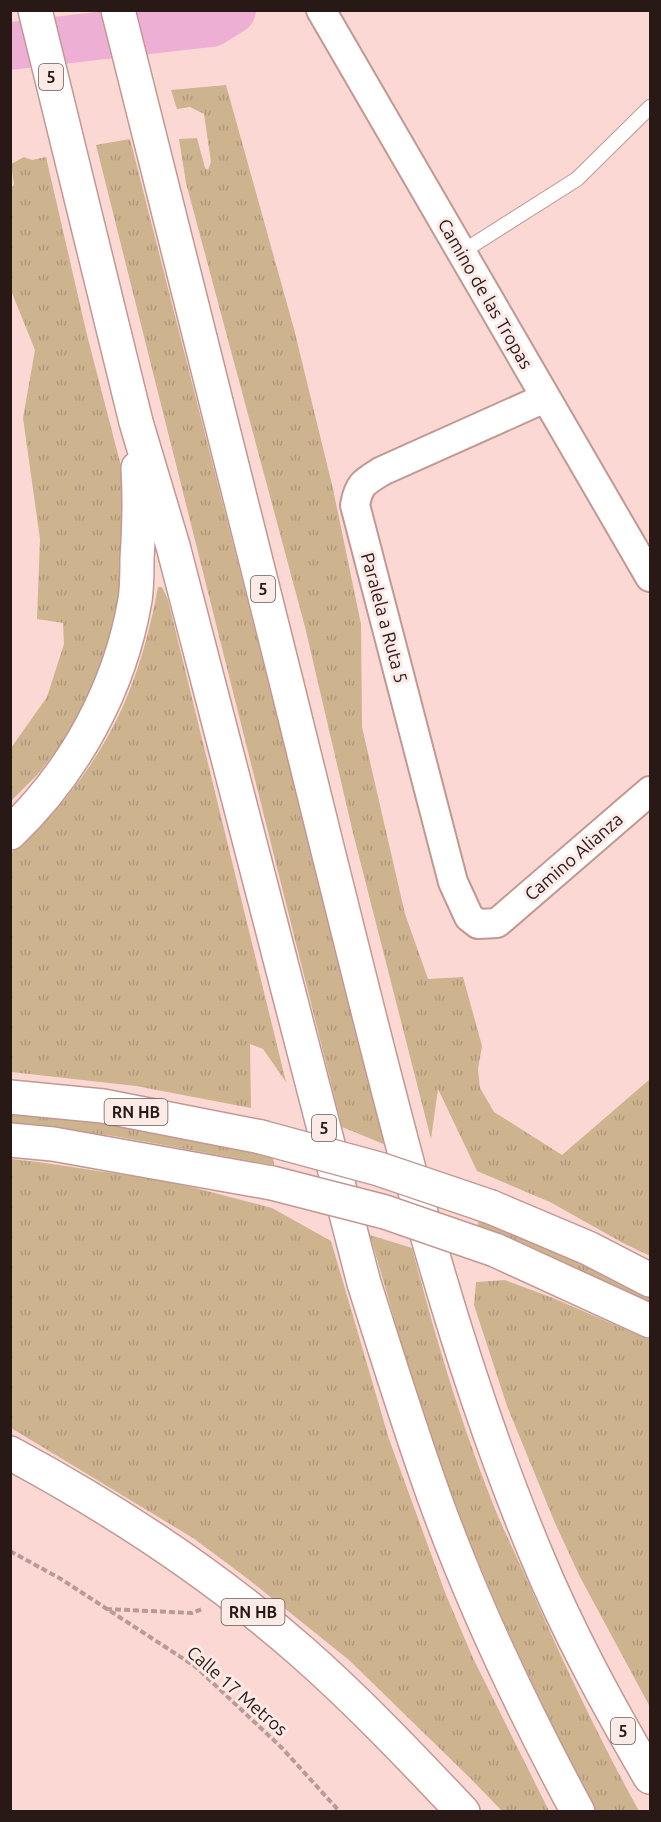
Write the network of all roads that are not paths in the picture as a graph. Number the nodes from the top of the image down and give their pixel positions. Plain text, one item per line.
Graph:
1 (35, 10) edge
2 (118, 10) edge
3 (321, 10) edge
4 (651, 107) edge
5 (462, 252) junction
6 (545, 398) junction
7 (136, 422) junction
8 (651, 577) edge
9 (651, 791) edge
10 (10, 833) edge
11 (497, 923) joint
12 (10, 1097) edge
13 (10, 1140) edge
14 (651, 1280) edge
15 (651, 1321) edge
16 (10, 1453) edge
17 (651, 1777) edge
18 (463, 1812) edge
19 (578, 1812) edge

1 - 7 highway, 5
2 - 17 highway, 5
3 - 5 street, Camino de las Tropas
4 - 5 lane
5 - 6 street, Camino de las Tropas
6 - 8 street, Camino de las Tropas
6 - 11 street, Paralela a Ruta 5
7 - 10 highway
7 - 19 highway, 5
9 - 11 street, Camino Alianza
12 - 14 highway, RN HB, bridge
13 - 15 highway, bridge
16 - 18 highway, RN HB

